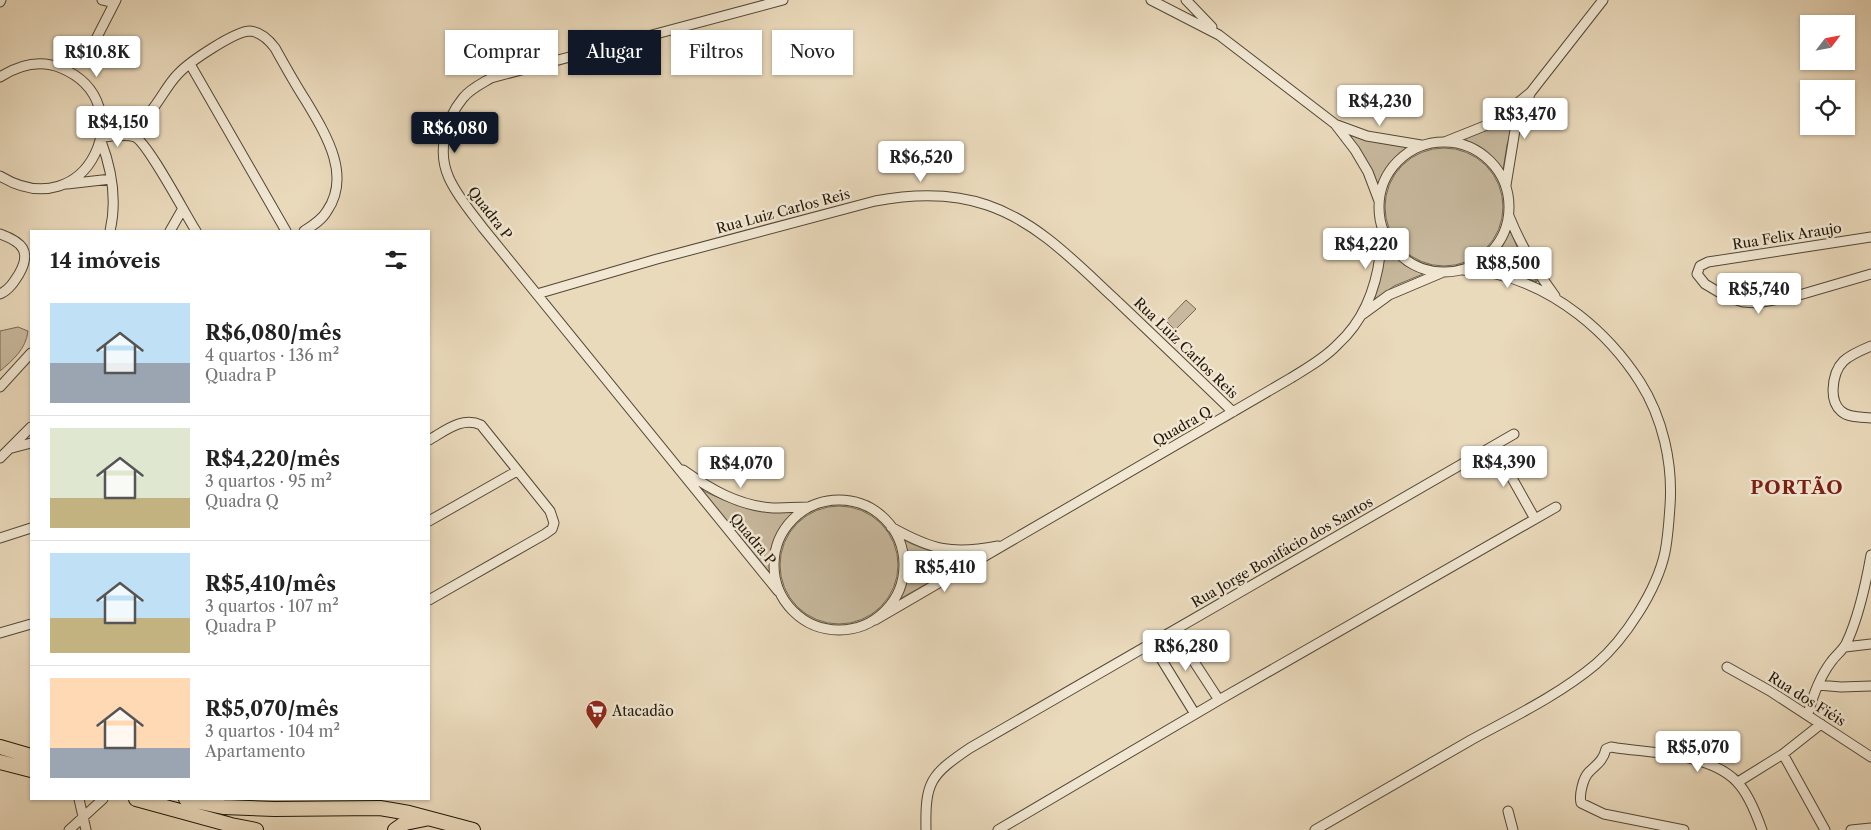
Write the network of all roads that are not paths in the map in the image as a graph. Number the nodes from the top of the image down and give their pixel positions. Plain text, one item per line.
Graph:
1 (102, 0) edge
2 (783, 0) edge
3 (1151, 0) edge
4 (1186, 0) edge
5 (1602, 0) edge
6 (115, 2) edge
7 (1219, 35) junction
8 (82, 58) dead end
9 (190, 64) junction
10 (0, 77) edge
11 (1530, 92) junction
12 (140, 121) junction
13 (102, 122) junction
14 (1335, 124) junction
15 (101, 139) junction
16 (141, 140) junction
17 (1447, 141) junction
18 (1421, 145) junction
19 (0, 176) edge
20 (111, 179) junction
21 (64, 185) junction
22 (1506, 185) junction
23 (1379, 201) junction
24 (182, 210) junction
25 (1509, 216) junction
26 (189, 220) junction
27 (172, 228) edge
28 (1382, 229) junction
29 (110, 230) edge
30 (195, 230) edge
31 (285, 230) edge
32 (305, 230) edge
33 (0, 234) edge
34 (1871, 237) edge
35 (1462, 270) junction
36 (1441, 272) junction
37 (1871, 274) edge
38 (0, 294) edge
39 (538, 294) junction
40 (1557, 299) junction
41 (1363, 315) junction
42 (1871, 346) edge
43 (30, 354) edge
44 (0, 387) edge
45 (1233, 412) junction
46 (1871, 418) edge
47 (30, 427) edge
48 (1514, 434) dead end
49 (430, 439) edge
50 (30, 443) edge
51 (1494, 446) junction
52 (12, 448) junction
53 (0, 458) edge
54 (675, 465) junction
55 (517, 471) junction
56 (809, 507) junction
57 (1556, 507) dead end
58 (1535, 519) junction
59 (430, 520) edge
60 (891, 527) junction
61 (30, 528) edge
62 (0, 538) edge
63 (1003, 545) junction
64 (1871, 555) edge
65 (1870, 571) edge
66 (778, 591) junction
67 (430, 599) edge
68 (875, 620) junction
69 (30, 624) edge
70 (1174, 631) junction
71 (0, 633) edge
72 (1152, 644) junction
73 (1871, 644) edge
74 (1845, 646) junction
75 (1727, 667) dead end
76 (1818, 685) junction
77 (1871, 686) edge
78 (1218, 700) junction
79 (1194, 714) junction
80 (1808, 714) junction
81 (1821, 724) junction
82 (0, 747) edge
83 (1783, 754) junction
84 (30, 756) edge
85 (1871, 757) edge
86 (0, 762) edge
87 (30, 770) edge
88 (1738, 782) junction
89 (79, 800) edge
90 (102, 800) edge
91 (139, 800) edge
92 (193, 800) edge
93 (208, 802) edge
94 (1508, 810) dead end
95 (84, 816) junction
96 (428, 818) junction
97 (231, 828) edge
98 (1871, 828) edge
99 (69, 830) edge
100 (86, 830) edge
101 (256, 830) edge
102 (395, 830) edge
103 (473, 830) edge
104 (926, 830) edge
105 (998, 830) edge
106 (1315, 830) edge
107 (1513, 830) edge
108 (1684, 830) edge
109 (1762, 830) edge
110 (1825, 830) edge
111 (1851, 830) edge

1 - 6 street
2 - 39 street, Quadra P
3 - 7 street
4 - 7 street
5 - 11 street
6 - 8 street
7 - 14 street
9 - 12 street
9 - 31 street
9 - 32 street
10 - 13 street
11 - 17 street
11 - 22 street
12 - 13 street
12 - 16 street
13 - 15 street
14 - 18 street
14 - 23 street
15 - 16 street
15 - 20 street
15 - 21 street
16 - 24 street
17 - 18 street
17 - 22 street
18 - 23 street
19 - 21 street
20 - 21 street
20 - 29 street
22 - 25 street
23 - 28 street
24 - 26 street
24 - 27 street
25 - 35 street
25 - 40 street
26 - 27 street
26 - 30 street
28 - 36 street
28 - 41 street, Quadra Q
33 - 38 street
34 - 37 street, Rua Felix Araujo
35 - 36 street
35 - 40 street
36 - 41 street
39 - 45 street, Rua Luiz Carlos Reis
39 - 54 street, Quadra P
40 - 106 street
41 - 45 street, Quadra Q
42 - 46 street
43 - 44 street
45 - 63 street, Quadra Q
47 - 52 street
48 - 51 street, Rua Jorge Bonifácio dos Santos
49 - 55 street
50 - 52 street
51 - 58 street
51 - 70 street, Rua Jorge Bonifácio dos Santos
52 - 53 street
54 - 56 street
54 - 66 street, Quadra P
55 - 59 street
55 - 67 street
56 - 60 street
56 - 66 street
57 - 58 street
58 - 78 street
60 - 63 street
60 - 68 street
61 - 62 street
63 - 68 street
64 - 65 street
65 - 74 street
66 - 68 street
69 - 71 street
70 - 72 street, Rua Jorge Bonifácio dos Santos
70 - 78 street
72 - 79 street
72 - 104 street, Rua Jorge Bonifácio dos Santos
73 - 74 street
74 - 76 street
75 - 80 street, Rua dos Fiéis
76 - 77 street
76 - 80 street
78 - 79 street
79 - 105 street
80 - 81 street, Rua dos Fiéis
81 - 83 street
81 - 85 street, Rua dos Fiéis
82 - 84 highway
83 - 88 street
83 - 110 street
86 - 87 highway
88 - 108 street
88 - 109 street
89 - 95 street
90 - 95 street
91 - 97 highway
92 - 93 highway
93 - 96 highway
94 - 107 street
95 - 99 street
95 - 100 street
96 - 102 highway
96 - 103 highway
97 - 101 highway
98 - 111 street

